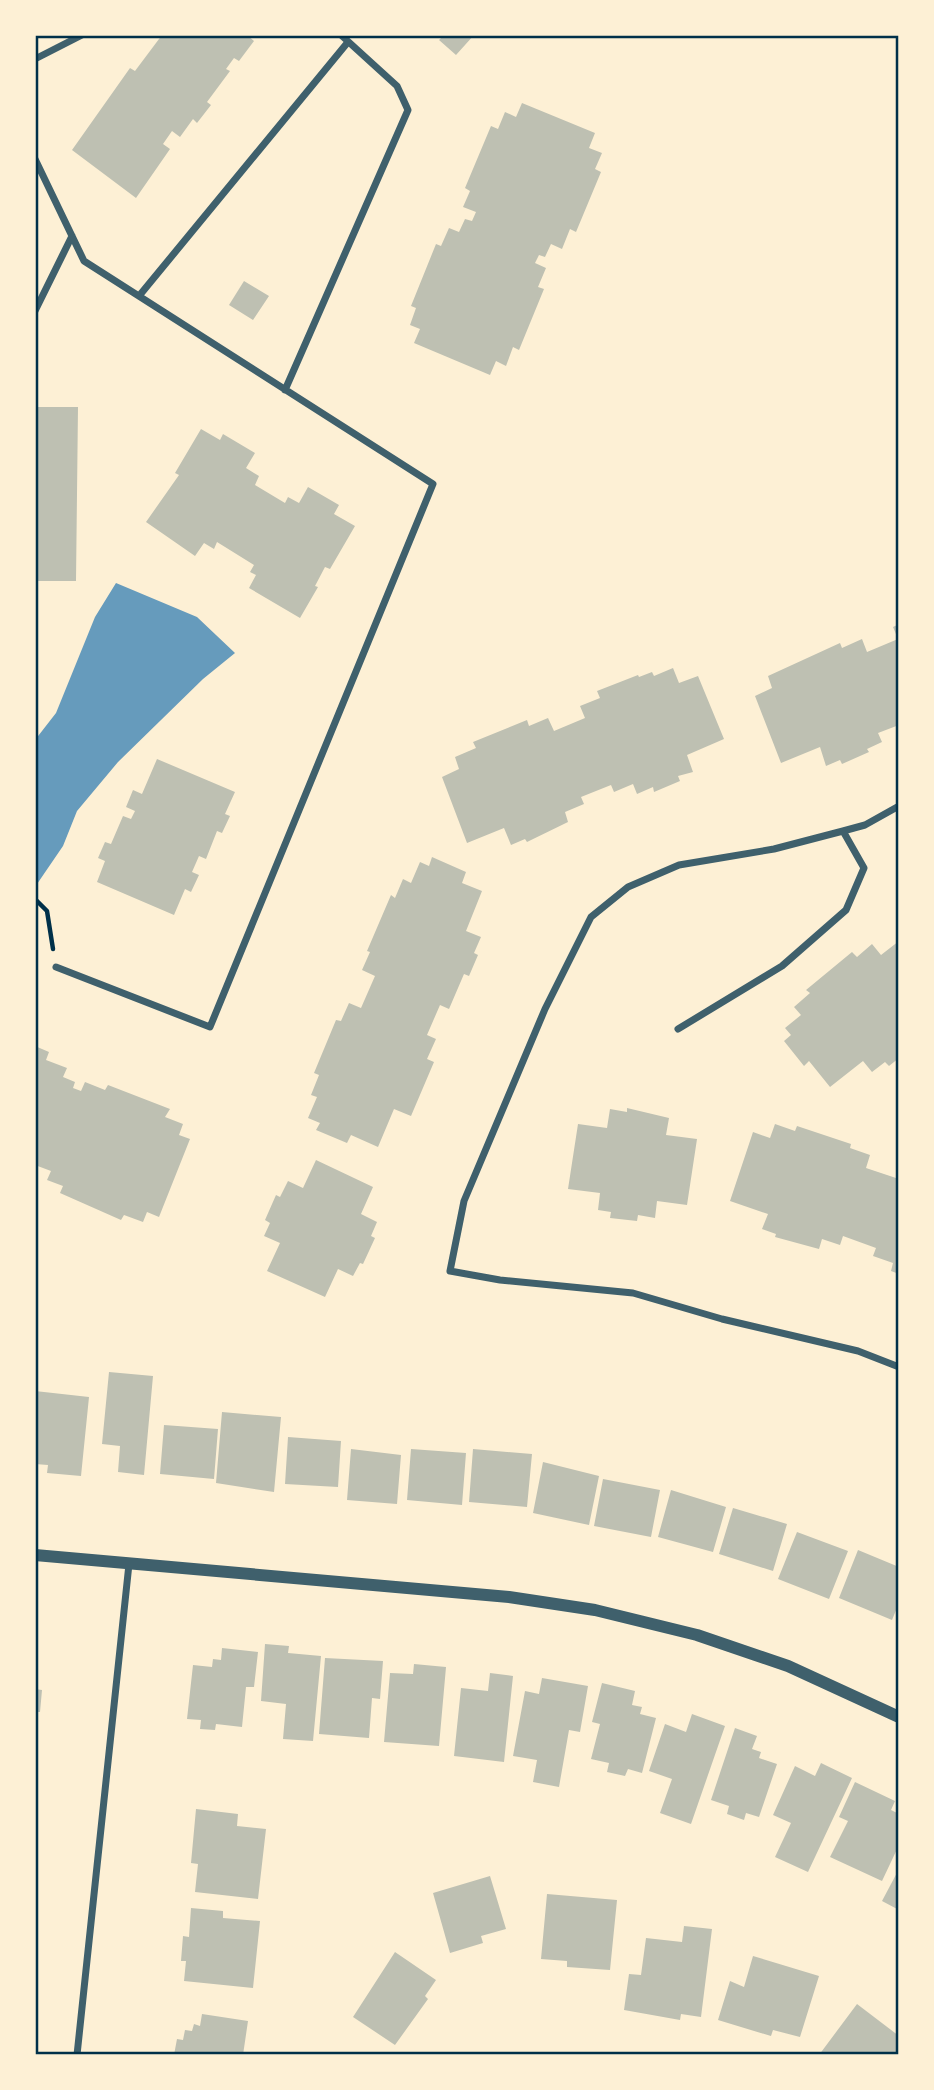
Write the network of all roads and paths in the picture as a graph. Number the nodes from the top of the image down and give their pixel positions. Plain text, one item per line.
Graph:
1 (82, 35) edge
2 (341, 35) edge
3 (348, 42) junction
4 (35, 59) edge
5 (35, 159) edge
6 (72, 236) junction
7 (139, 296) junction
8 (35, 311) edge
9 (285, 390) junction
10 (899, 806) edge
11 (844, 831) junction
12 (35, 899) edge
13 (56, 967) joint
14 (678, 1029) dead end
15 (899, 1367) edge
16 (35, 1555) edge
17 (129, 1564) junction
18 (899, 1717) edge
19 (77, 2055) edge

1 - 4 street
2 - 3 street
3 - 7 street
3 - 9 street
5 - 6 street
6 - 7 street
6 - 8 street
7 - 9 street
9 - 13 street
10 - 11 street
11 - 14 street
11 - 15 street
12 - 13 path
16 - 17 street
17 - 18 street
17 - 19 street

